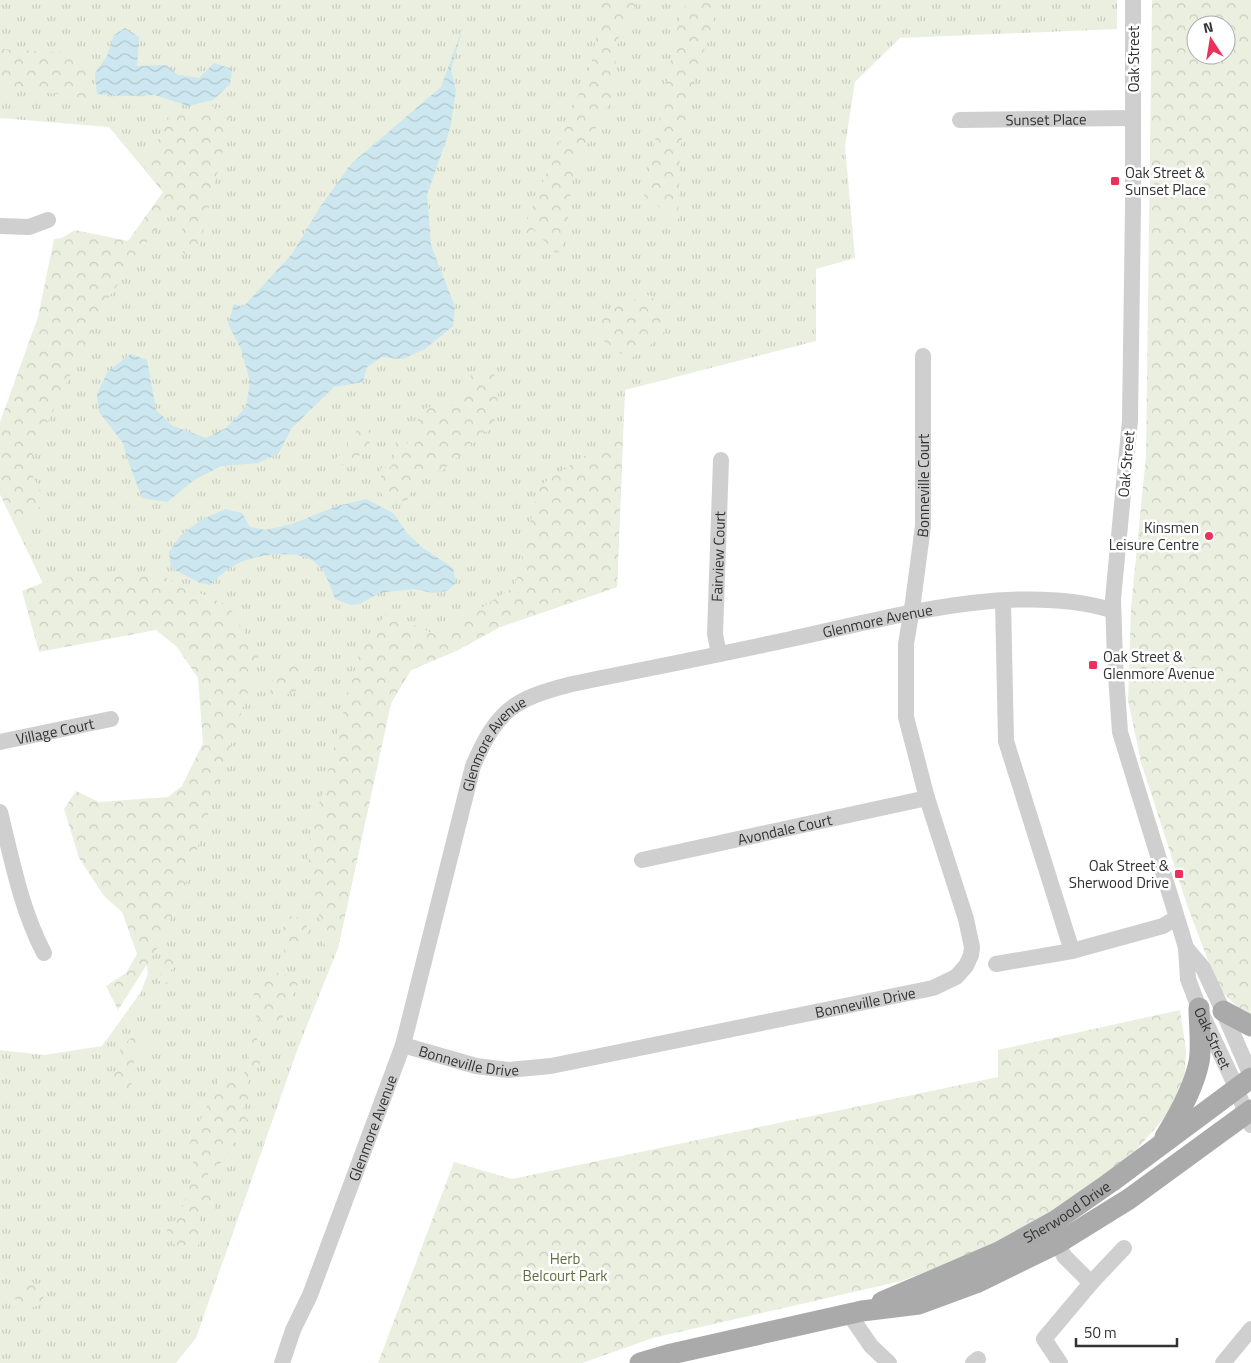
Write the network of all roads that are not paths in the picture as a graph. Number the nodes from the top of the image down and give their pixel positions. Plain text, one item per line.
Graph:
1 (1133, 0) edge
2 (1133, 118) junction
3 (960, 120) dead end
4 (48, 220) dead end
5 (0, 226) edge
6 (923, 356) dead end
7 (721, 460) dead end
8 (1003, 601) junction
9 (1112, 610) junction
10 (910, 613) junction
11 (719, 654) junction
12 (111, 719) dead end
13 (0, 742) edge
14 (927, 798) junction
15 (0, 812) edge
16 (642, 860) dead end
17 (1176, 918) junction
18 (1186, 948) junction
19 (1072, 951) junction
20 (44, 953) dead end
21 (996, 964) dead end
22 (1199, 1008) junction
23 (1223, 1011) junction
24 (1251, 1026) edge
25 (403, 1045) junction
26 (1246, 1081) edge
27 (1250, 1116) edge
28 (1160, 1145) junction
29 (1058, 1243) junction
30 (1124, 1248) dead end
31 (1091, 1283) junction
32 (855, 1312) junction
33 (1251, 1329) edge
34 (282, 1363) edge
35 (640, 1363) edge
36 (889, 1363) edge
37 (1060, 1363) edge
38 (1223, 1363) edge

1 - 2 street, Oak Street
2 - 3 street, Sunset Place
2 - 9 street, Oak Street
4 - 5 street
6 - 10 street, Bonneville Court
7 - 11 street, Fairview Court
8 - 9 street, Glenmore Avenue
8 - 10 street, Glenmore Avenue
8 - 19 street
9 - 17 street, Oak Street
10 - 11 street, Glenmore Avenue
10 - 14 street, Bonneville Drive
11 - 25 street, Glenmore Avenue
12 - 13 street, Village Court
14 - 16 street, Avondale Court
14 - 25 street, Bonneville Drive
15 - 20 street
17 - 18 street, Oak Street
17 - 19 street
18 - 22 street, Oak Street
18 - 23 street, Oak Street
19 - 21 street
22 - 26 street, Oak Street
22 - 28 main road
23 - 24 main road
23 - 26 street, Oak Street
25 - 34 street, Glenmore Avenue
26 - 27 street, Oak Street
26 - 28 main road, Sherwood Drive
27 - 29 main road, Sherwood Drive
28 - 32 main road, Sherwood Drive
29 - 31 street
29 - 32 main road, Sherwood Drive
30 - 31 street
31 - 37 street
32 - 35 main road, Sherwood Drive
32 - 36 street
33 - 38 street

